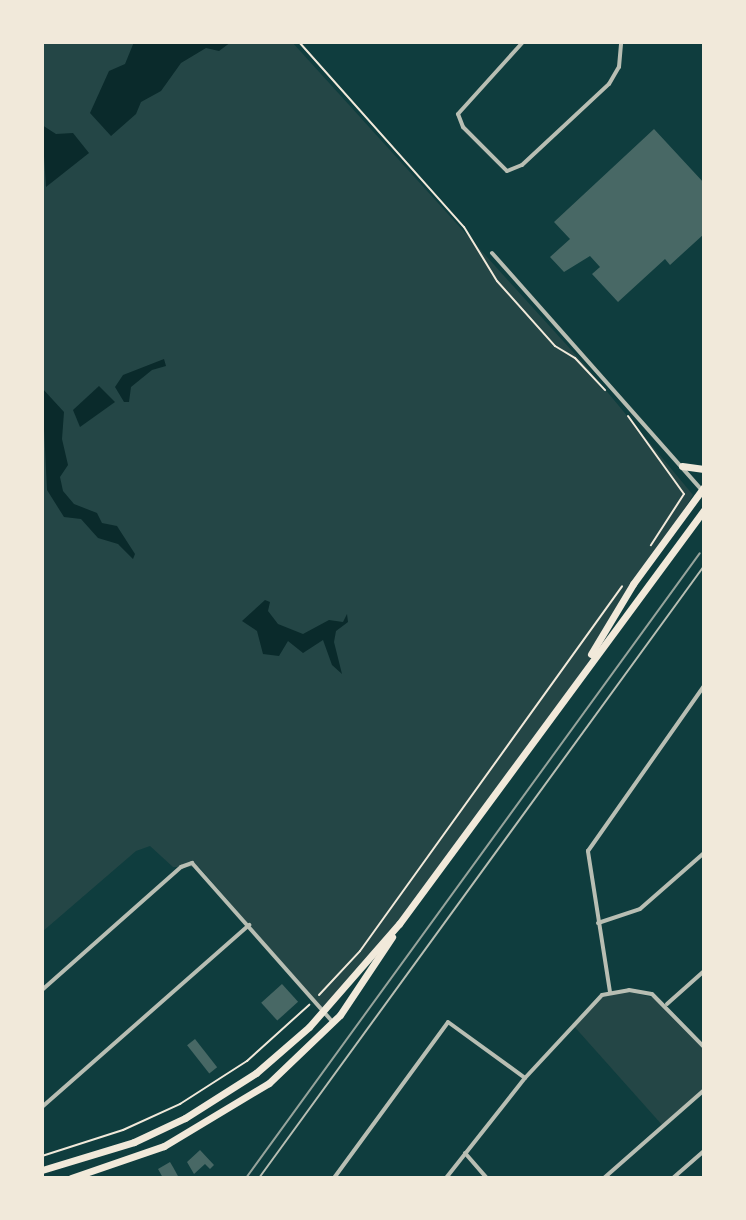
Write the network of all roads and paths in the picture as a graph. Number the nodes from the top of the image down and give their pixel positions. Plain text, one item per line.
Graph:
1 (299, 42) edge
2 (523, 42) edge
3 (621, 42) edge
4 (492, 253) dead end
5 (615, 401) dead end
6 (622, 409) dead end
7 (682, 466) junction
8 (704, 469) edge
9 (703, 489) edge
10 (704, 510) edge
11 (646, 552) dead end
12 (704, 566) edge
13 (628, 578) dead end
14 (585, 667) junction
15 (704, 686) edge
16 (704, 853) edge
17 (399, 924) junction
18 (597, 924) junction
19 (249, 925) junction
20 (704, 971) edge
21 (42, 990) edge
22 (610, 992) junction
23 (314, 1000) junction
24 (667, 1004) junction
25 (324, 1011) junction
26 (333, 1023) junction
27 (704, 1047) edge
28 (525, 1078) junction
29 (704, 1090) edge
30 (42, 1107) edge
31 (704, 1151) edge
32 (464, 1152) junction
33 (42, 1156) edge
34 (42, 1170) edge
35 (71, 1178) edge
36 (259, 1178) edge
37 (334, 1178) edge
38 (446, 1178) edge
39 (487, 1178) edge
40 (604, 1178) edge
41 (673, 1178) edge

1 - 5 path
2 - 3 street
4 - 7 street
6 - 11 path
7 - 8 main road
7 - 9 street
9 - 14 main road
10 - 14 main road
12 - 36 lane
13 - 23 path
14 - 17 main road
15 - 18 street
16 - 18 street
17 - 25 main road
17 - 26 main road
18 - 22 street
19 - 21 street
19 - 23 street
19 - 30 street
20 - 24 street
22 - 24 street
22 - 28 street
23 - 25 street
23 - 33 path
24 - 27 street
25 - 26 street
25 - 34 main road
26 - 35 main road
28 - 32 street
28 - 37 street
29 - 40 street
31 - 41 street
32 - 38 street
32 - 39 street

